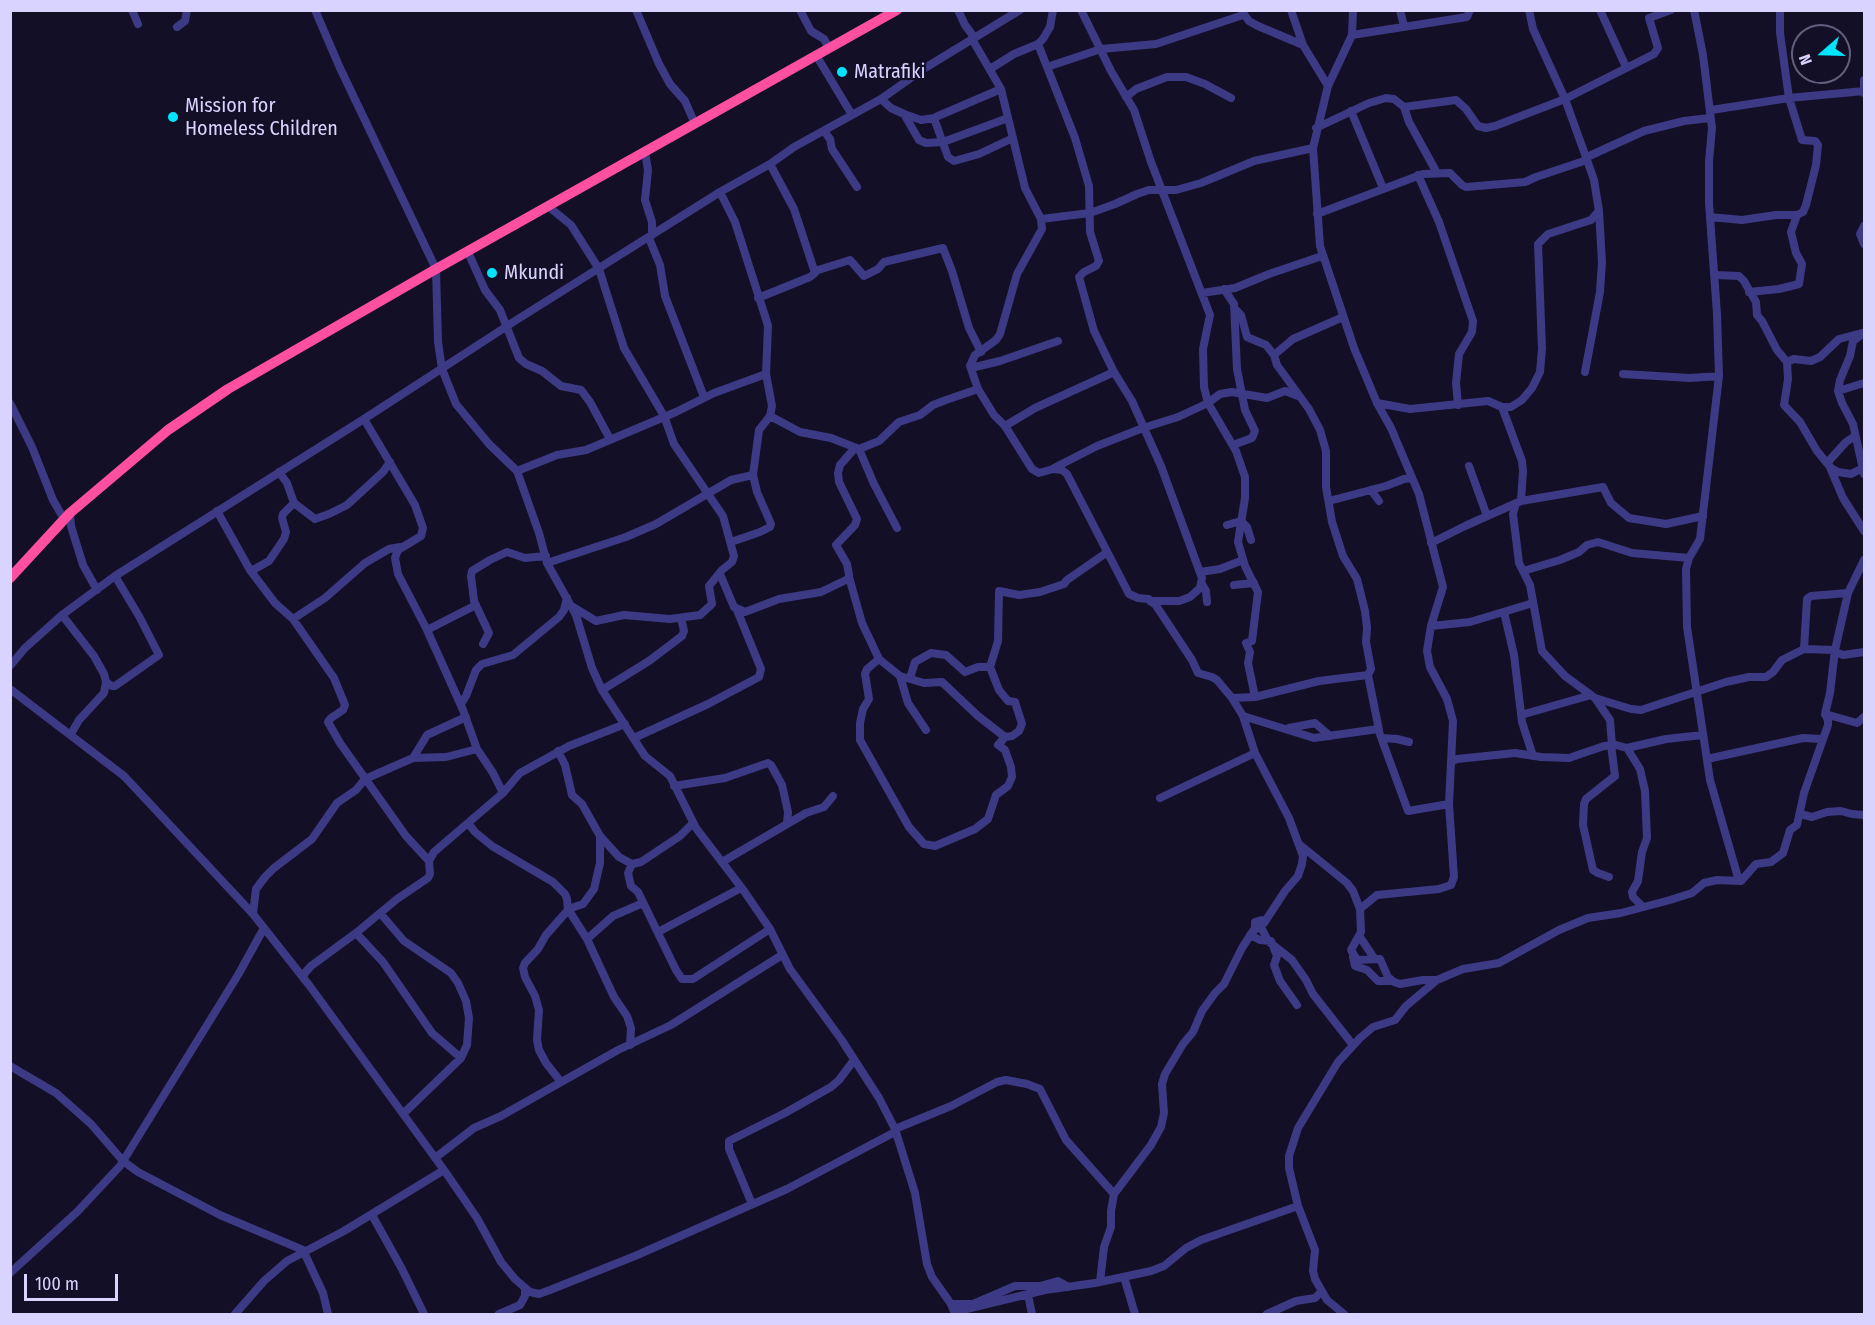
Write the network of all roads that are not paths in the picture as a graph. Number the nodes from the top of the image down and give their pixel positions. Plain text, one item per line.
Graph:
1 (132, 10) edge
2 (188, 10) edge
3 (315, 10) edge
4 (636, 10) edge
5 (800, 10) edge
6 (897, 10) edge
7 (958, 10) edge
8 (1020, 10) edge
9 (1053, 10) edge
10 (1082, 10) edge
11 (1291, 10) edge
12 (1353, 10) edge
13 (1400, 10) edge
14 (1470, 10) edge
15 (1529, 10) edge
16 (1600, 10) edge
17 (1671, 10) edge
18 (1694, 10) edge
19 (1780, 10) edge
20 (1242, 13) edge
21 (138, 24) dead end
22 (1404, 26) junction
23 (177, 27) dead end
24 (1352, 35) junction
25 (973, 38) junction
26 (1038, 44) junction
27 (1303, 45) junction
28 (829, 48) junction
29 (1101, 49) junction
30 (816, 55) junction
31 (1047, 67) junction
32 (1626, 67) junction
33 (990, 69) junction
34 (1864, 80) edge
35 (1328, 86) junction
36 (1001, 89) junction
37 (1864, 92) edge
38 (1126, 97) junction
39 (1231, 98) dead end
40 (1789, 98) junction
41 (881, 99) junction
42 (1565, 99) junction
43 (1404, 107) junction
44 (1351, 111) junction
45 (904, 114) junction
46 (1710, 114) junction
47 (852, 115) junction
48 (934, 118) junction
49 (1008, 118) junction
50 (695, 124) junction
51 (1316, 128) junction
52 (824, 131) junction
53 (1013, 138) junction
54 (943, 142) junction
55 (1313, 148) junction
56 (645, 153) junction
57 (1587, 158) junction
58 (770, 164) junction
59 (1437, 173) junction
60 (1418, 176) junction
61 (857, 187) dead end
62 (1383, 188) junction
63 (1162, 190) junction
64 (720, 192) junction
65 (549, 207) junction
66 (1599, 212) junction
67 (1090, 213) junction
68 (1317, 214) junction
69 (1797, 215) junction
70 (1710, 217) junction
71 (1041, 219) junction
72 (1864, 225) edge
73 (651, 237) junction
74 (1864, 244) edge
75 (468, 252) junction
76 (1322, 256) junction
77 (436, 269) junction
78 (599, 269) junction
79 (815, 271) junction
80 (1714, 275) junction
81 (1224, 289) junction
82 (1749, 292) junction
83 (1202, 293) junction
84 (758, 298) junction
85 (1235, 309) junction
86 (1343, 317) junction
87 (507, 328) junction
88 (1864, 333) edge
89 (1058, 341) dead end
90 (981, 351) junction
91 (1274, 355) junction
92 (1787, 362) junction
93 (971, 368) junction
94 (442, 369) junction
95 (1114, 372) junction
96 (1585, 372) dead end
97 (766, 374) junction
98 (1623, 374) dead end
99 (1719, 376) junction
100 (1864, 382) edge
101 (978, 389) junction
102 (1838, 391) junction
103 (1243, 396) junction
104 (1299, 396) junction
105 (704, 397) junction
106 (10, 403) edge
107 (1208, 403) junction
108 (1377, 403) junction
109 (1458, 405) junction
110 (1502, 407) junction
111 (770, 416) junction
112 (664, 417) junction
113 (364, 419) junction
114 (1005, 426) junction
115 (1143, 428) junction
116 (1855, 436) junction
117 (610, 439) junction
118 (1233, 445) junction
119 (856, 449) junction
120 (390, 462) junction
121 (1828, 464) junction
122 (1468, 466) dead end
123 (1053, 469) junction
124 (517, 471) junction
125 (1864, 471) edge
126 (279, 472) junction
127 (753, 475) junction
128 (1412, 478) junction
129 (1371, 490) junction
130 (708, 493) junction
131 (1329, 501) junction
132 (1379, 501) dead end
133 (1518, 502) junction
134 (294, 503) junction
135 (217, 511) junction
136 (67, 516) junction
137 (1488, 516) junction
138 (1703, 516) junction
139 (1241, 521) junction
140 (1227, 525) dead end
141 (897, 528) dead end
142 (1864, 531) edge
143 (1251, 540) dead end
144 (731, 542) junction
145 (1431, 543) junction
146 (400, 547) junction
147 (1106, 553) junction
148 (1689, 558) junction
149 (547, 560) junction
150 (1242, 560) junction
151 (1864, 560) edge
152 (251, 571) junction
153 (1523, 571) junction
154 (1200, 572) junction
155 (720, 574) junction
156 (115, 576) junction
157 (10, 578) edge
158 (849, 578) junction
159 (1254, 583) junction
160 (1202, 584) junction
161 (1234, 585) dead end
162 (97, 590) junction
163 (1848, 593) junction
164 (567, 598) junction
165 (1150, 601) junction
166 (1207, 602) dead end
167 (1533, 603) junction
168 (476, 605) junction
169 (572, 606) junction
170 (737, 610) junction
171 (1504, 612) junction
172 (62, 615) junction
173 (681, 618) junction
174 (293, 619) junction
175 (1431, 626) junction
176 (428, 630) junction
177 (483, 644) dead end
178 (1804, 649) junction
179 (1834, 651) junction
180 (1864, 652) edge
181 (879, 659) junction
182 (10, 666) edge
183 (990, 667) junction
184 (1368, 675) junction
185 (900, 676) junction
186 (910, 678) junction
187 (106, 682) junction
188 (10, 689) edge
189 (602, 690) junction
190 (1697, 692) junction
191 (1593, 696) junction
192 (1255, 697) junction
193 (1232, 698) junction
194 (461, 704) junction
195 (1825, 714) junction
196 (1521, 715) junction
197 (1243, 716) junction
198 (466, 717) junction
199 (1864, 717) edge
200 (625, 724) junction
201 (1287, 728) junction
202 (926, 730) dead end
203 (72, 734) junction
204 (1381, 734) junction
205 (1703, 735) junction
206 (1330, 736) junction
207 (1005, 737) junction
208 (634, 738) junction
209 (1822, 739) junction
210 (1409, 742) dead end
211 (1611, 745) junction
212 (1628, 748) junction
213 (477, 749) junction
214 (558, 751) junction
215 (1255, 753) junction
216 (1533, 756) junction
217 (413, 758) junction
218 (1707, 759) junction
219 (1452, 761) junction
220 (365, 779) junction
221 (674, 786) junction
222 (503, 794) junction
223 (832, 796) dead end
224 (1160, 798) dead end
225 (1449, 804) junction
226 (1800, 814) junction
227 (1864, 815) edge
228 (468, 823) junction
229 (693, 823) junction
230 (787, 823) junction
231 (600, 836) junction
232 (1298, 843) junction
233 (429, 861) junction
234 (722, 862) junction
235 (632, 864) junction
236 (1609, 877) dead end
237 (1739, 881) junction
238 (741, 888) junction
239 (643, 903) junction
240 (1642, 906) junction
241 (568, 909) junction
242 (1360, 909) junction
243 (380, 913) junction
244 (253, 914) junction
245 (264, 928) junction
246 (770, 930) junction
247 (658, 932) junction
248 (1252, 932) junction
249 (356, 933) junction
250 (1360, 937) junction
251 (587, 939) junction
252 (1270, 943) junction
253 (1352, 953) junction
254 (782, 955) junction
255 (1374, 958) junction
256 (304, 979) junction
257 (1437, 980) junction
258 (1392, 981) junction
259 (1297, 1005) dead end
260 (630, 1045) junction
261 (1353, 1046) junction
262 (461, 1058) junction
263 (854, 1060) junction
264 (10, 1066) edge
265 (561, 1082) junction
266 (403, 1114) junction
267 (895, 1130) junction
268 (435, 1158) junction
269 (123, 1161) junction
270 (444, 1170) junction
271 (1114, 1194) junction
272 (752, 1204) junction
273 (1298, 1206) junction
274 (372, 1215) junction
275 (304, 1252) junction
276 (10, 1273) edge
277 (1124, 1278) junction
278 (1100, 1282) junction
279 (1068, 1287) junction
280 (525, 1289) junction
281 (1321, 1292) junction
282 (1028, 1295) junction
283 (953, 1310) edge
284 (235, 1314) edge
285 (328, 1314) edge
286 (424, 1314) edge
287 (499, 1314) edge
288 (1032, 1314) edge
289 (1135, 1314) edge
290 (1267, 1314) edge
291 (1343, 1314) edge

1 - 21 street
2 - 23 street
3 - 77 street
4 - 50 street
5 - 28 street
6 - 28 highway
7 - 25 street
8 - 25 street
9 - 26 street
10 - 29 street
11 - 27 street
12 - 24 street
13 - 22 street
14 - 22 street
15 - 42 street
16 - 32 street
17 - 32 street
18 - 46 street
19 - 40 street
20 - 27 street
20 - 29 street
22 - 24 street
24 - 35 street
25 - 33 street
25 - 41 street
26 - 31 street
26 - 33 street
27 - 35 street
28 - 30 highway
29 - 31 street
29 - 38 street
30 - 47 street
30 - 50 highway
31 - 67 street
32 - 42 street
33 - 36 street
34 - 37 street
35 - 51 street
36 - 48 street
36 - 49 street
37 - 40 street
38 - 39 street
38 - 63 street
40 - 46 street
40 - 69 street
41 - 45 street
41 - 47 street
42 - 43 street
42 - 57 street
43 - 44 street
43 - 59 street
44 - 51 street
44 - 62 street
45 - 48 street
45 - 54 street
46 - 57 street
46 - 70 street
47 - 52 street
48 - 54 street
49 - 53 street
49 - 54 street
50 - 56 highway
51 - 55 street
52 - 58 street
52 - 61 street
53 - 54 street
53 - 71 street
55 - 63 street
55 - 68 street
56 - 65 highway
56 - 73 street
57 - 59 street
57 - 66 street
58 - 64 street
58 - 79 street
59 - 60 street
60 - 62 street
60 - 109 street
62 - 68 street
63 - 67 street
63 - 83 street
64 - 73 street
64 - 84 street
65 - 75 highway
65 - 78 street
66 - 96 street
66 - 110 street
67 - 71 street
67 - 95 street
68 - 76 street
69 - 70 street
69 - 82 street
70 - 80 street
71 - 90 street
72 - 74 street
73 - 78 street
73 - 105 street
75 - 77 highway
75 - 87 street
76 - 81 street
76 - 86 street
77 - 94 street
77 - 136 highway
78 - 87 street
78 - 112 street
79 - 84 street
79 - 90 street
80 - 82 street
80 - 99 street
81 - 83 street
81 - 85 street
82 - 92 street
83 - 107 street
84 - 97 street
85 - 91 street
85 - 103 street
86 - 91 street
86 - 108 street
87 - 94 street
87 - 117 street
88 - 92 street
88 - 102 street
89 - 93 street
90 - 93 street
91 - 104 street
92 - 121 street
93 - 101 street
94 - 113 street
94 - 124 street
95 - 114 street
95 - 115 street
97 - 105 street
97 - 111 street
98 - 99 street
99 - 138 street
100 - 102 street
101 - 114 street
101 - 119 street
102 - 116 street
103 - 104 street
103 - 107 street
103 - 118 street
104 - 131 street
105 - 112 street
106 - 136 street
107 - 115 street
107 - 118 street
108 - 109 street
108 - 128 street
109 - 110 street
110 - 133 street
111 - 119 street
111 - 127 street
112 - 117 street
112 - 130 street
113 - 120 street
113 - 126 street
114 - 123 street
115 - 123 street
115 - 154 street
116 - 121 street
116 - 125 street
117 - 124 street
118 - 139 street
119 - 141 street
119 - 158 street
120 - 134 street
120 - 146 street
121 - 125 street
121 - 142 street
122 - 137 street
123 - 147 street
124 - 149 street
126 - 134 street
126 - 135 street
127 - 130 street
127 - 144 street
128 - 129 street
128 - 145 street
129 - 131 street
129 - 132 street
130 - 144 street
130 - 149 street
131 - 184 street
133 - 137 street
133 - 138 street
133 - 153 street
134 - 152 street
135 - 152 street
135 - 156 street
136 - 157 highway
136 - 162 street
137 - 145 street
138 - 148 street
139 - 140 street
139 - 143 street
139 - 150 street
144 - 155 street
145 - 175 street
146 - 174 street
146 - 176 street
147 - 165 street
147 - 183 street
148 - 153 street
148 - 190 street
149 - 164 street
149 - 168 street
150 - 154 street
150 - 159 street
151 - 163 street
152 - 174 street
153 - 167 street
154 - 160 street
155 - 170 street
155 - 173 street
156 - 162 street
156 - 187 street
158 - 170 street
158 - 181 street
159 - 161 street
159 - 192 street
160 - 165 street
160 - 166 street
162 - 172 street
163 - 178 street
163 - 179 street
164 - 169 street
164 - 194 street
165 - 193 street
167 - 171 street
167 - 191 street
168 - 176 street
168 - 177 street
169 - 173 street
169 - 189 street
170 - 208 street
171 - 175 street
171 - 196 street
172 - 182 street
172 - 187 street
173 - 189 street
174 - 220 street
175 - 219 street
176 - 194 street
178 - 179 street
178 - 190 street
179 - 180 street
179 - 195 street
181 - 185 street
181 - 207 street
183 - 186 street
183 - 207 street
184 - 192 street
184 - 204 street
185 - 186 street
185 - 202 street
186 - 207 street
187 - 203 street
188 - 203 street
189 - 200 street
190 - 191 street
190 - 205 street
191 - 196 street
191 - 211 street
192 - 193 street
193 - 197 street
194 - 198 street
195 - 199 street
195 - 209 street
196 - 216 street
197 - 201 street
197 - 215 street
198 - 213 street
198 - 217 street
200 - 208 street
200 - 214 street
201 - 206 street
201 - 206 street
203 - 244 street
204 - 206 street
204 - 210 street
204 - 225 street
205 - 212 street
205 - 218 street
208 - 221 street
209 - 218 street
209 - 226 street
211 - 212 street
211 - 216 street
211 - 236 street
212 - 240 street
213 - 217 street
213 - 222 street
214 - 222 street
214 - 231 street
215 - 224 street
215 - 232 street
216 - 219 street
217 - 220 street
218 - 237 street
219 - 225 street
220 - 233 street
220 - 244 street
221 - 229 street
221 - 230 street
222 - 228 street
223 - 230 street
225 - 242 street
226 - 227 street
226 - 237 street
228 - 233 street
228 - 241 street
229 - 234 street
229 - 235 street
230 - 234 street
231 - 235 street
231 - 241 street
232 - 242 street
232 - 248 street
233 - 243 street
234 - 238 street
235 - 239 street
237 - 240 street
238 - 246 street
238 - 247 street
239 - 247 street
239 - 251 street
240 - 257 street
241 - 251 street
241 - 265 street
242 - 250 street
243 - 249 street
243 - 262 street
244 - 245 street
245 - 256 street
245 - 269 street
246 - 247 street
246 - 254 street
248 - 252 street
248 - 271 street
249 - 256 street
249 - 262 street
250 - 253 street
250 - 255 street
251 - 260 street
252 - 259 street
252 - 261 street
253 - 255 street
253 - 258 street
254 - 260 street
254 - 263 street
255 - 258 street
256 - 266 street
257 - 258 street
257 - 261 street
260 - 265 street
261 - 273 street
262 - 266 street
263 - 267 street
263 - 272 street
264 - 269 street
265 - 268 street
266 - 268 street
267 - 271 street
267 - 272 street
267 - 283 street
268 - 270 street
269 - 275 street
269 - 276 street
270 - 274 street
270 - 280 street
271 - 278 street
272 - 280 street
273 - 277 street
273 - 281 street
274 - 275 street
274 - 286 street
275 - 284 street
275 - 285 street
277 - 278 street
277 - 289 street
278 - 279 street
279 - 282 street
279 - 283 street
280 - 287 street
281 - 290 street
281 - 291 street
282 - 283 street
282 - 288 street

